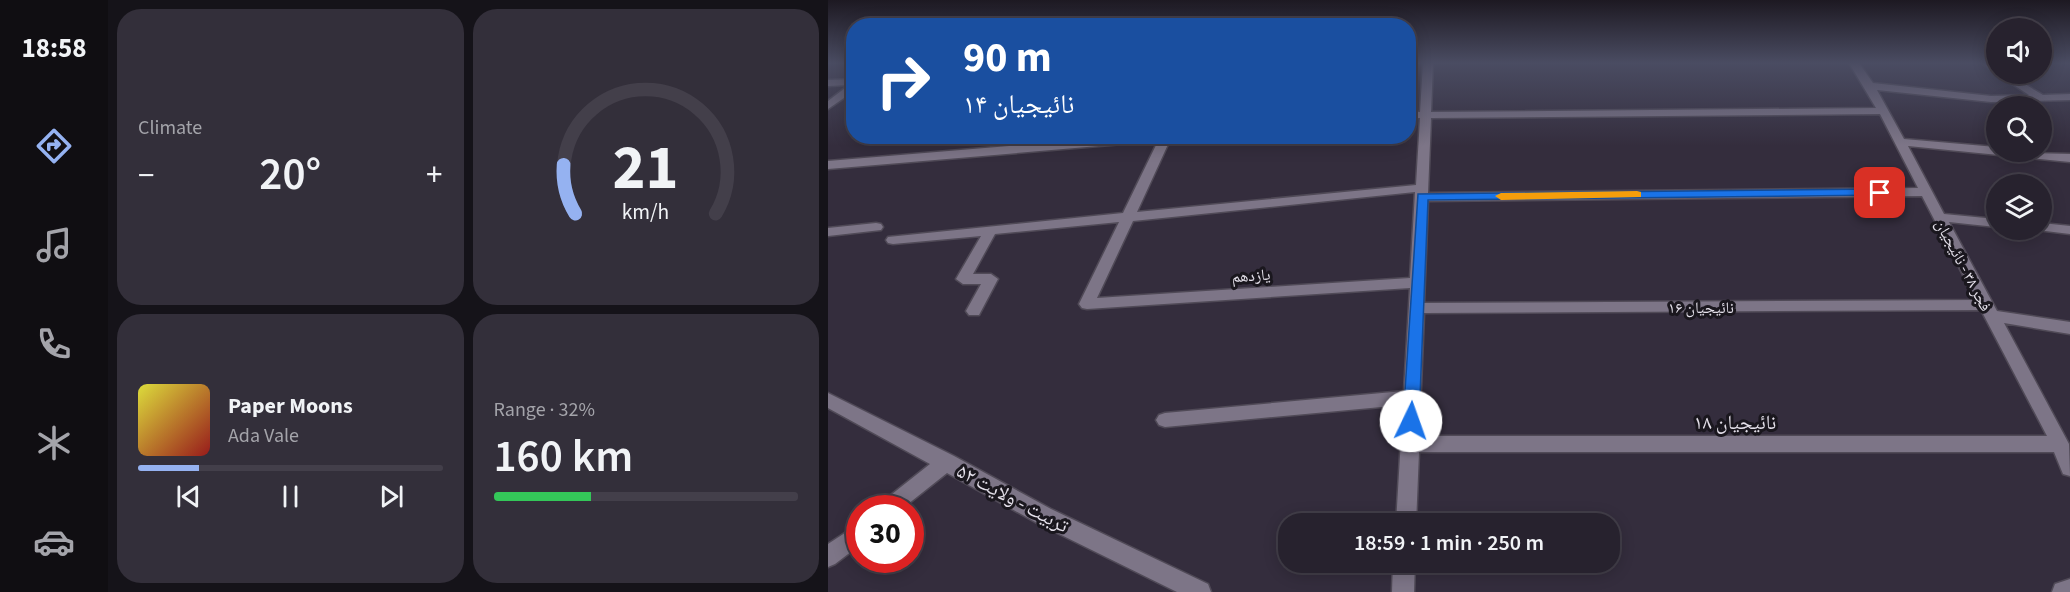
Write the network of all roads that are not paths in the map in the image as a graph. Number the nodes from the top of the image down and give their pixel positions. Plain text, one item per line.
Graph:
1 (1427, 91) edge
2 (1872, 91) edge
3 (1913, 91) edge
4 (846, 96) edge
5 (2070, 97) edge
6 (1986, 98) edge
7 (2052, 98) edge
8 (828, 106) edge
9 (1883, 111) junction
10 (1426, 114) junction
11 (1416, 115) edge
12 (1899, 142) junction
13 (1085, 144) edge
14 (1165, 144) edge
15 (1986, 150) edge
16 (2052, 156) edge
17 (2070, 158) edge
18 (834, 165) edge
19 (828, 178) edge
20 (1422, 192) junction
21 (1926, 192) junction
22 (1128, 216) junction
23 (1939, 217) junction
24 (1986, 222) edge
25 (876, 227) dead end
26 (2052, 228) edge
27 (2070, 230) edge
28 (828, 232) edge
29 (989, 232) junction
30 (892, 240) dead end
31 (1418, 282) junction
32 (1417, 308) junction
33 (974, 311) dead end
34 (1989, 311) junction
35 (2070, 328) edge
36 (1412, 397) junction
37 (828, 400) edge
38 (1165, 420) dead end
39 (1410, 444) junction
40 (2060, 444) junction
41 (947, 462) junction
42 (2070, 468) edge
43 (905, 495) edge
44 (1407, 513) edge
45 (846, 543) edge
46 (828, 557) edge
47 (1404, 573) edge
48 (2070, 590) edge
49 (1200, 592) edge
50 (1403, 592) edge
51 (2063, 592) edge

1 - 10 street
2 - 9 street, فجر ۳۸ - نائیجیان
3 - 6 street
4 - 8 street
5 - 7 street
9 - 10 street
9 - 12 street, فجر ۳۸ - نائیجیان
10 - 11 street
10 - 20 street
12 - 15 street
12 - 21 street, فجر ۳۸ - نائیجیان
13 - 18 street
14 - 22 street
16 - 17 street
18 - 19 street
20 - 21 street
20 - 22 street
20 - 31 street
21 - 23 street, فجر ۳۸ - نائیجیان
22 - 29 street
22 - 31 street, یازدهم
23 - 24 street
23 - 34 street, فجر ۳۸ - نائیجیان
25 - 28 street
26 - 27 street
29 - 30 street
29 - 33 street
31 - 32 street
32 - 34 street, نائیجیان ۱۶
32 - 36 street
34 - 35 street, نائیجیان ۱۶
34 - 40 street, فجر ۳۸ - نائیجیان
36 - 38 street
36 - 39 street
37 - 41 street, تربیت - ولایت ۵۲
39 - 40 street, نائیجیان ۱۸
39 - 44 street
40 - 42 street, فجر ۳۸ - نائیجیان
41 - 43 street
41 - 49 street, تربیت - ولایت ۵۲
45 - 46 street
47 - 50 street
48 - 51 street

